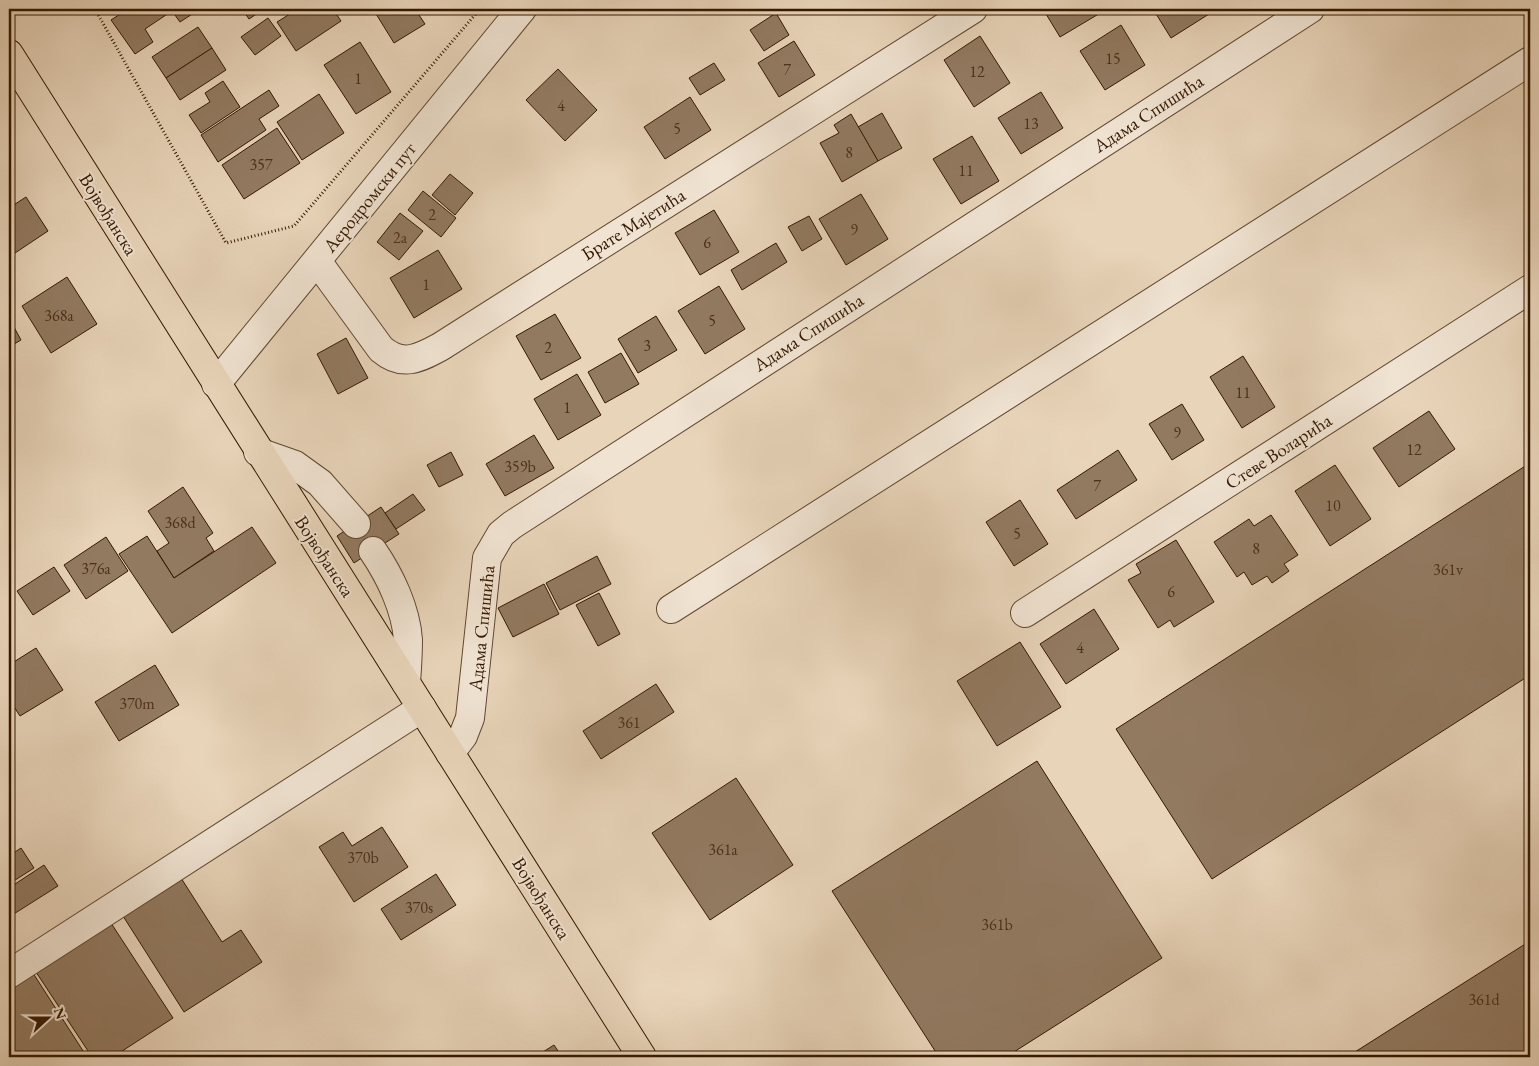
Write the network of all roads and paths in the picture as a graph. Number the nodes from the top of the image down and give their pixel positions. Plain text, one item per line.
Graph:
1 (96, 9) edge
2 (480, 9) edge
3 (522, 9) edge
4 (973, 9) edge
5 (1310, 9) edge
6 (9, 54) edge
7 (1530, 61) edge
8 (317, 261) junction
9 (1530, 289) edge
10 (216, 384) junction
11 (258, 452) junction
12 (356, 524) dead end
13 (373, 550) dead end
14 (672, 609) dead end
15 (1025, 613) dead end
16 (406, 682) junction
17 (422, 708) junction
18 (450, 753) junction
19 (9, 974) edge
20 (642, 1057) edge

1 - 2 path
3 - 8 street, Аеродромски пут
4 - 8 street, Брате Мајетића
5 - 18 street, Адама Спишића
6 - 10 main road, Војвођанска
7 - 14 street
8 - 10 street, Аеродромски пут
9 - 15 street, Стеве Воларића
10 - 11 main road, Војвођанска
11 - 12 street
11 - 16 main road, Војвођанска
13 - 16 street
16 - 17 main road, Војвођанска
17 - 18 main road, Војвођанска
17 - 19 street
18 - 20 main road, Војвођанска

